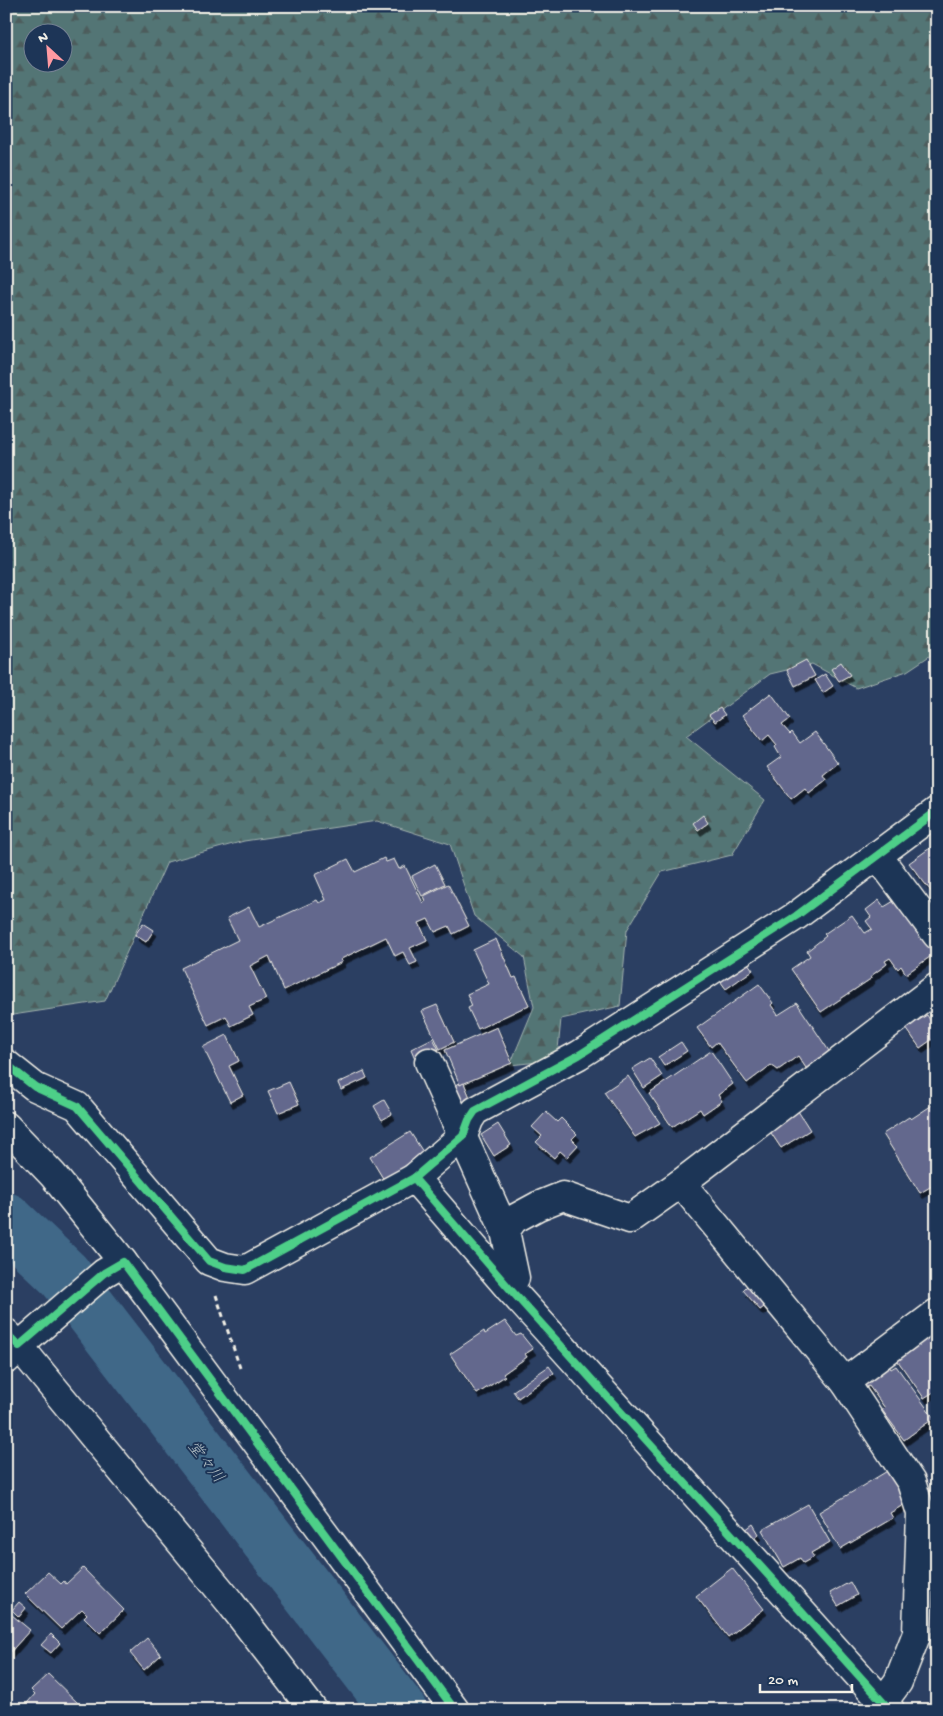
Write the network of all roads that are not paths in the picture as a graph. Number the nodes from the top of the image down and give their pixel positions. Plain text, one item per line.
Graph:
1 (937, 811) edge
2 (877, 855) junction
3 (937, 935) edge
4 (937, 987) edge
5 (429, 1062) dead end
6 (6, 1064) edge
7 (6, 1126) edge
8 (463, 1136) junction
9 (414, 1178) junction
10 (681, 1183) junction
11 (505, 1231) junction
12 (114, 1268) junction
13 (509, 1288) junction
14 (937, 1313) edge
15 (10, 1346) edge
16 (845, 1382) junction
17 (927, 1633) edge
18 (886, 1706) edge
19 (313, 1710) edge
20 (454, 1710) edge

1 - 2 street
2 - 3 street
2 - 8 street
4 - 10 street
5 - 8 street
6 - 9 street
7 - 12 street
8 - 9 street
8 - 11 street
9 - 13 street
10 - 11 street
10 - 16 street
11 - 13 street
12 - 15 street
12 - 20 street
13 - 18 street
14 - 16 street
15 - 19 street
16 - 17 street
17 - 18 street

